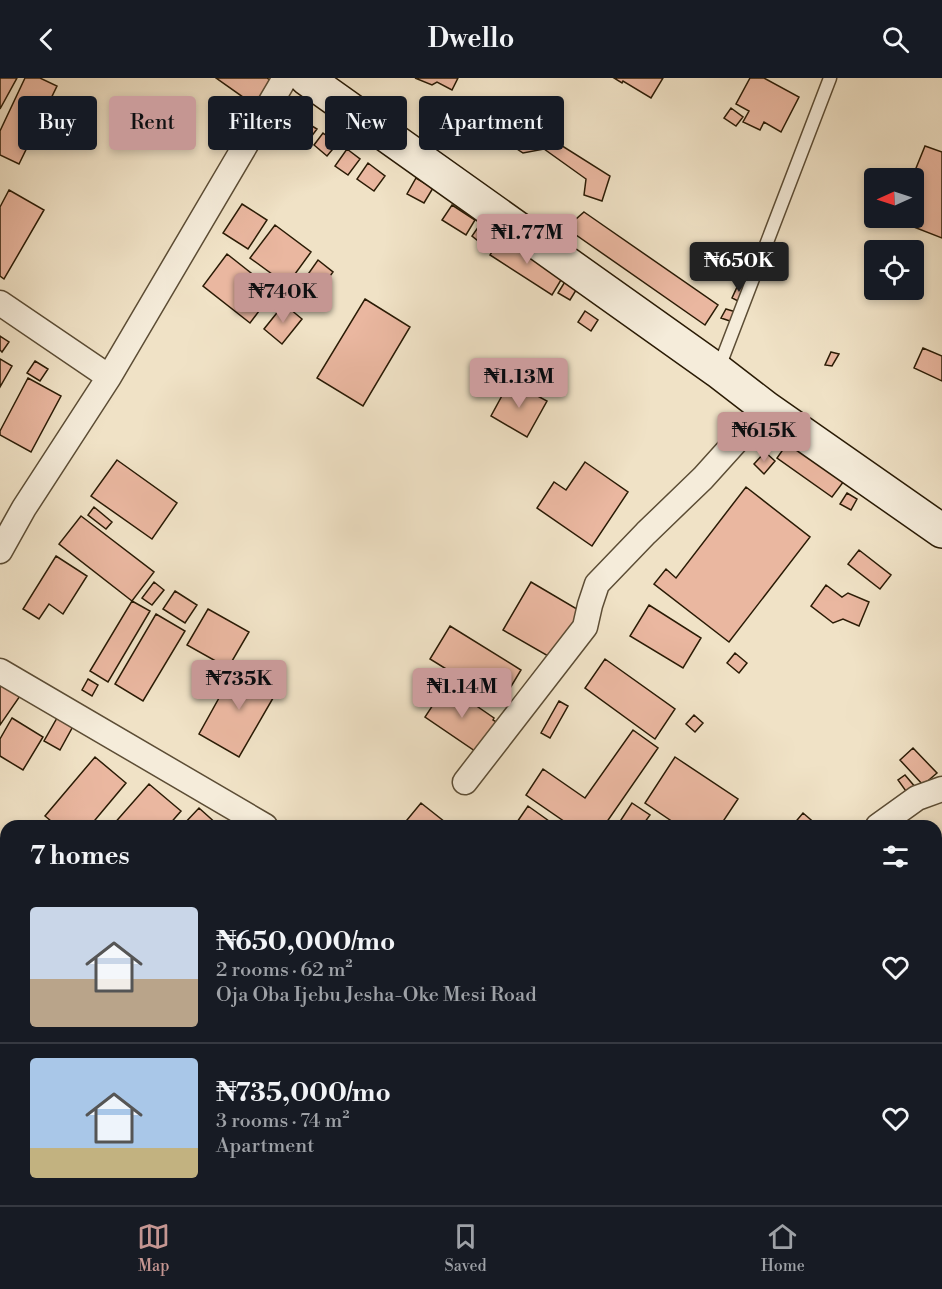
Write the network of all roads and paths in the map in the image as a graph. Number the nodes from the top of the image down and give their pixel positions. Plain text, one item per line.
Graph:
1 (285, 78) edge
2 (306, 78) edge
3 (830, 78) edge
4 (0, 303) edge
5 (717, 371) junction
6 (109, 377) junction
7 (766, 408) junction
8 (942, 531) edge
9 (0, 551) edge
10 (0, 670) edge
11 (465, 782) dead end
12 (942, 789) edge
13 (255, 820) edge
14 (886, 820) edge

1 - 6 street
2 - 5 main road
3 - 5 lane
4 - 6 street
5 - 7 main road
6 - 9 street
7 - 8 main road
7 - 11 street
10 - 13 street
12 - 14 street

